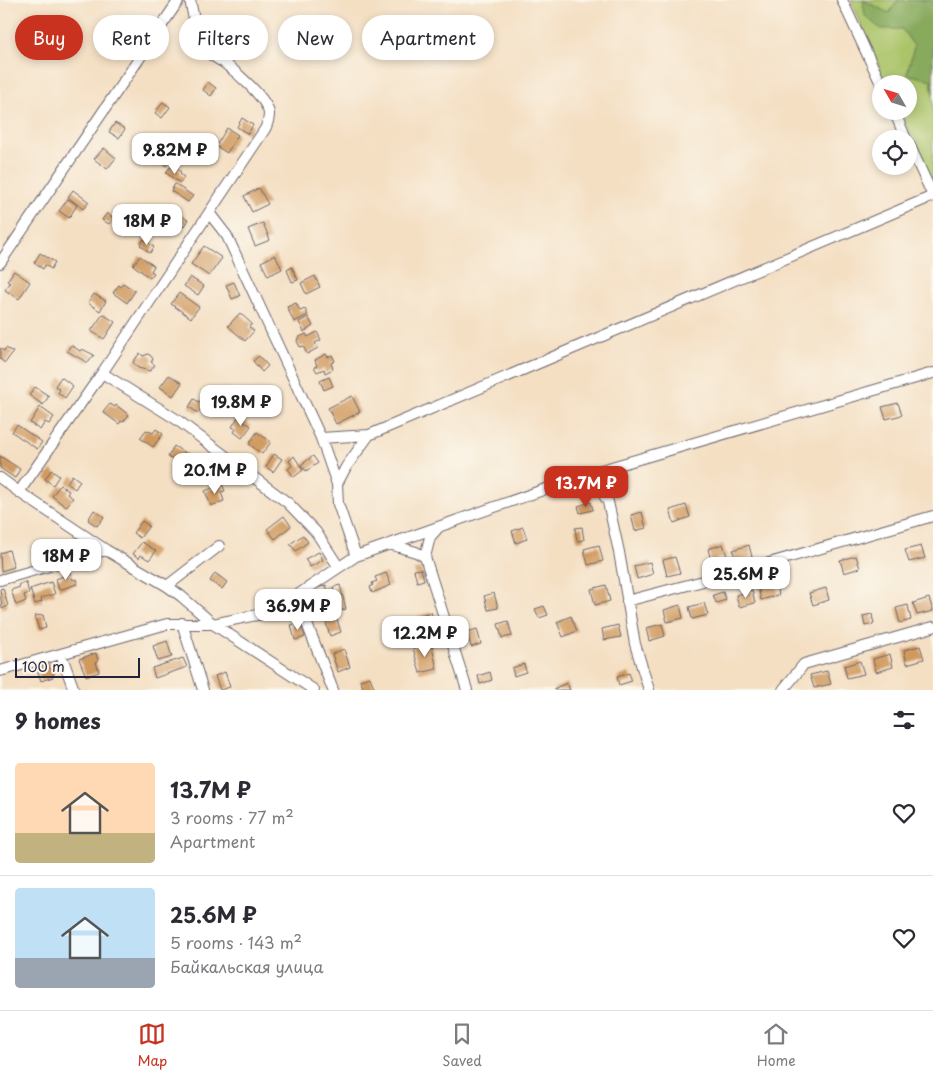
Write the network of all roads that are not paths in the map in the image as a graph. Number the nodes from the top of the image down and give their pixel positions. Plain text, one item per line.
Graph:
1 (179, 0) edge
2 (190, 0) edge
3 (842, 0) edge
4 (877, 75) edge
5 (917, 161) edge
6 (933, 196) edge
7 (210, 214) junction
8 (0, 264) edge
9 (933, 373) edge
10 (102, 374) junction
11 (369, 435) junction
12 (321, 438) junction
13 (591, 473) junction
14 (0, 478) edge
15 (337, 484) junction
16 (19, 492) junction
17 (933, 516) edge
18 (440, 526) junction
19 (389, 544) junction
20 (219, 546) dead end
21 (106, 550) junction
22 (356, 556) junction
23 (425, 557) junction
24 (338, 566) junction
25 (0, 580) edge
26 (167, 586) junction
27 (296, 596) junction
28 (627, 601) junction
29 (182, 624) junction
30 (213, 624) junction
31 (933, 627) edge
32 (62, 654) junction
33 (0, 671) edge
34 (74, 690) edge
35 (203, 690) edge
36 (314, 690) edge
37 (333, 690) edge
38 (467, 690) edge
39 (649, 690) edge
40 (783, 690) edge

1 - 8 street
2 - 7 street
3 - 4 street
5 - 6 street
6 - 11 street
7 - 10 street
7 - 12 street
9 - 13 street
10 - 16 street
10 - 24 street
11 - 12 street
11 - 15 street
12 - 15 street
13 - 18 street
13 - 28 street
14 - 16 street
15 - 22 street
16 - 21 street
17 - 28 street
18 - 19 street
18 - 23 street
19 - 22 street
19 - 23 street
20 - 26 street
21 - 25 street
21 - 26 street
22 - 24 street
23 - 38 street
24 - 27 street
26 - 30 street
27 - 30 street
27 - 37 street
28 - 39 street
29 - 30 street
29 - 32 street
29 - 35 street
30 - 36 street
31 - 40 street
32 - 33 street
32 - 34 street

